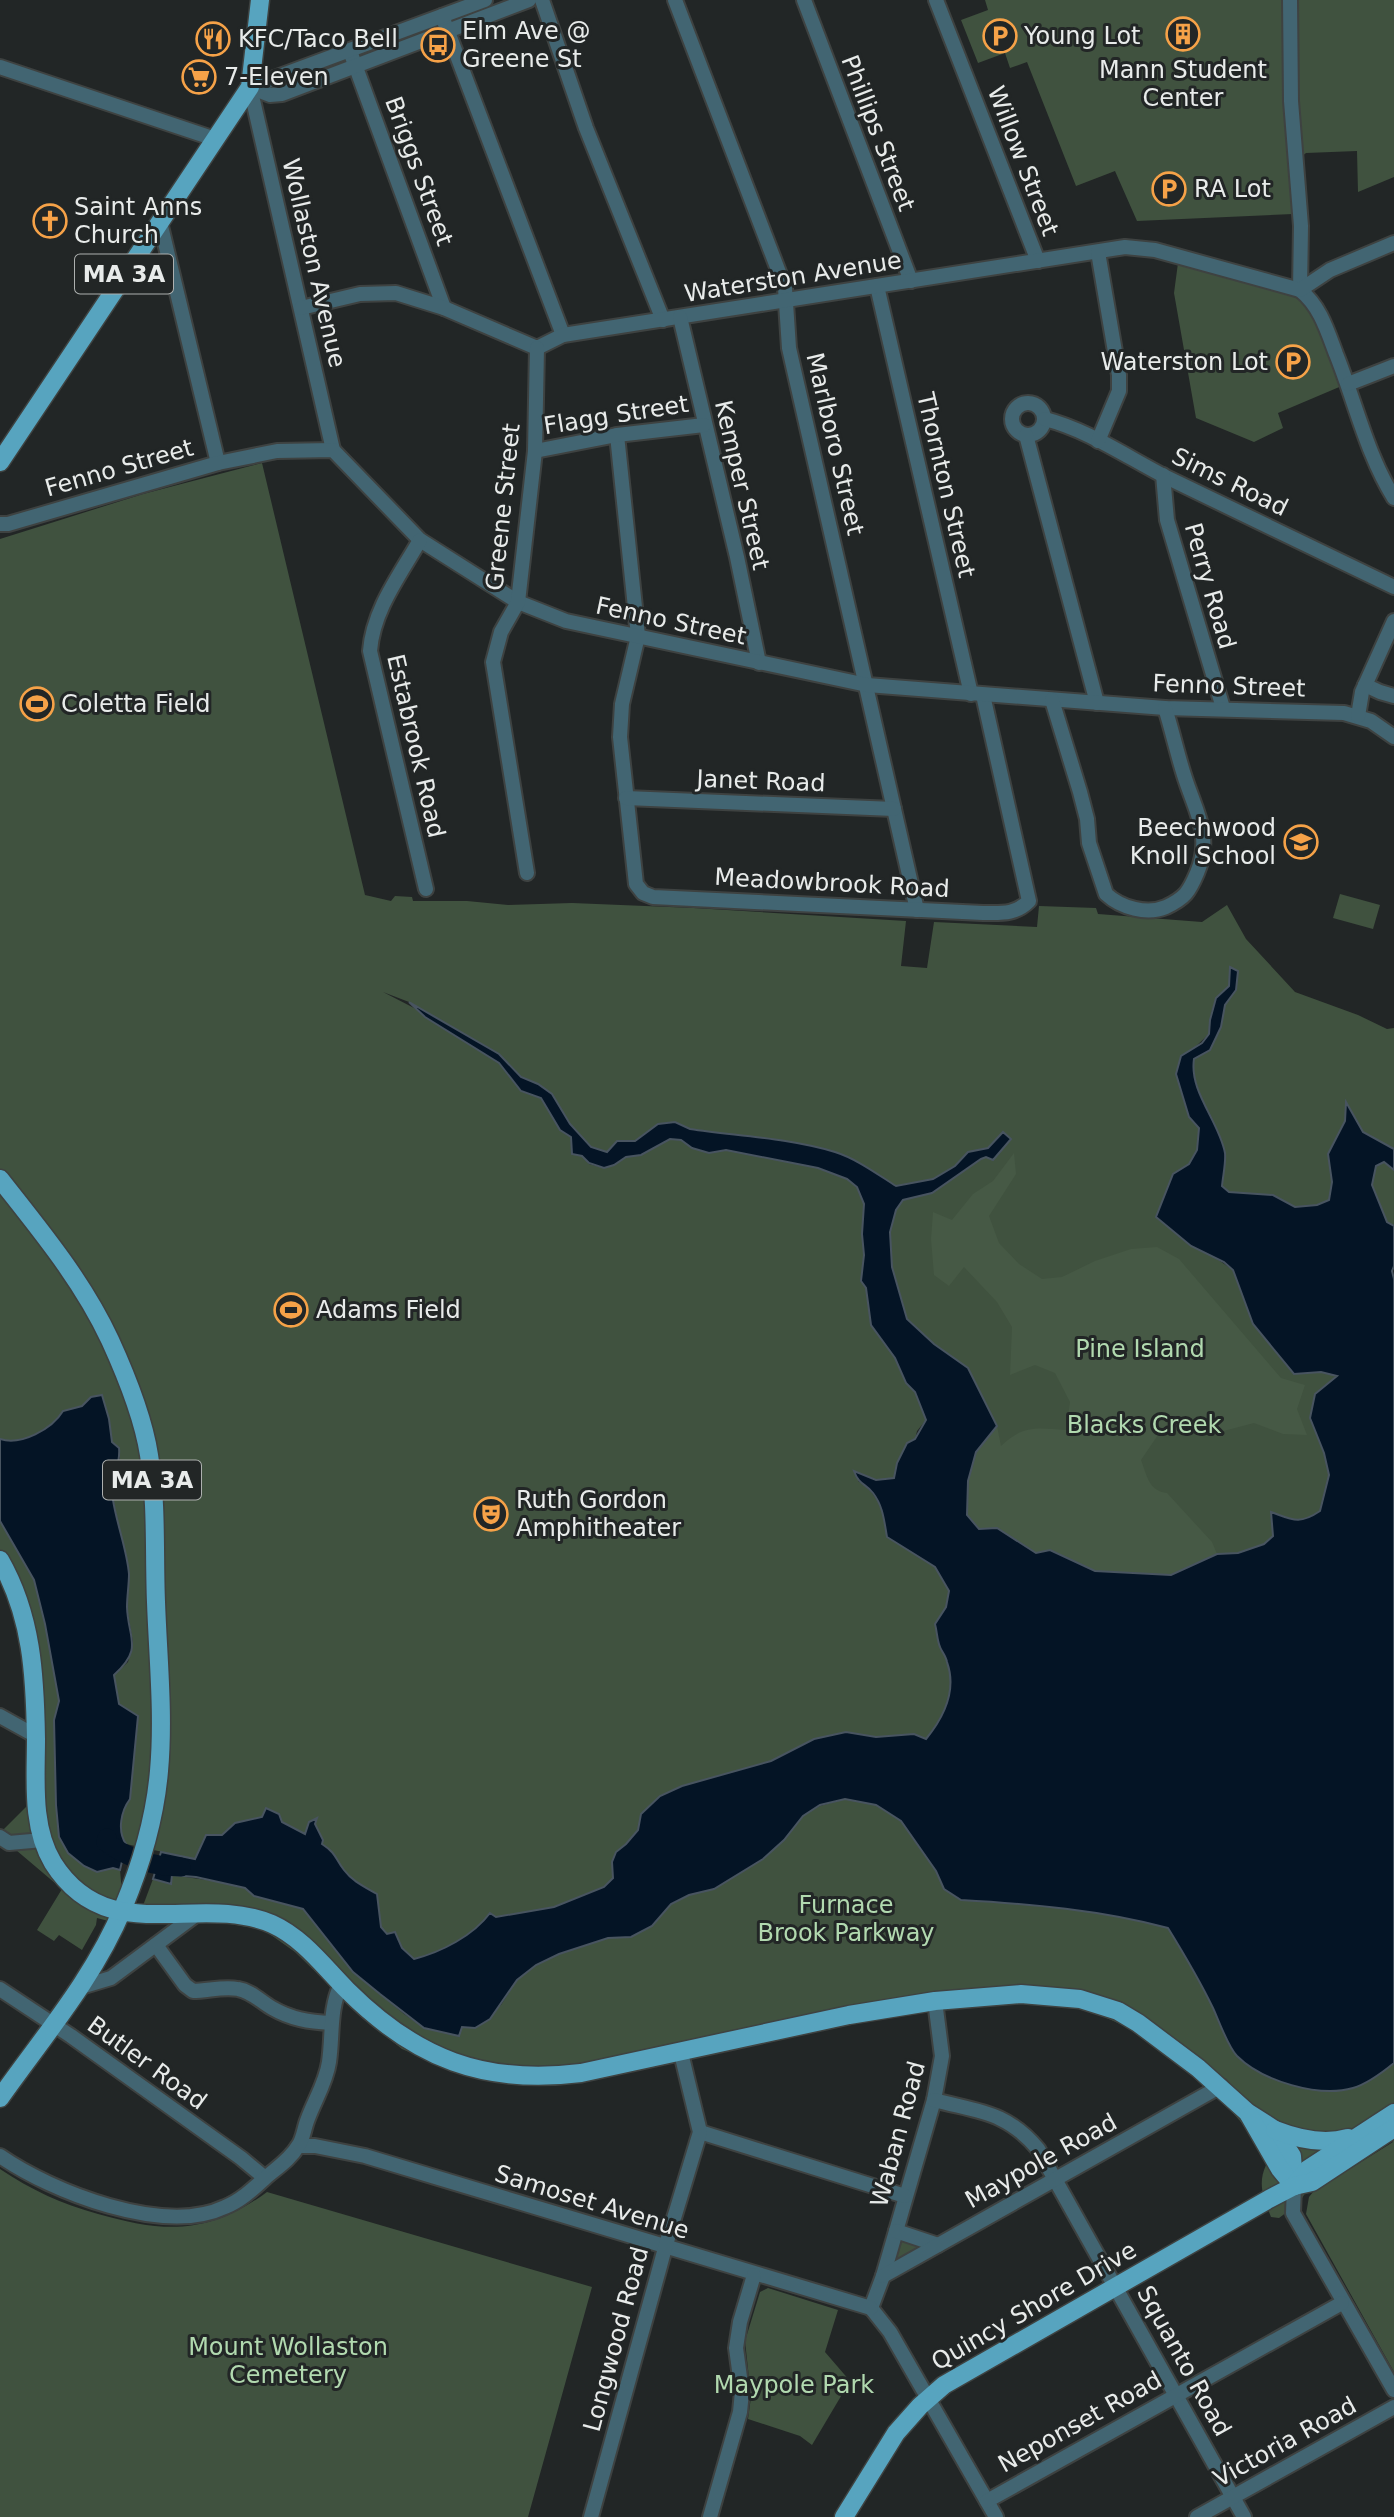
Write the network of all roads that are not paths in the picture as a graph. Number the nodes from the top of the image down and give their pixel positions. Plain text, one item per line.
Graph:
1 (260, 0) edge
2 (485, 0) edge
3 (529, 0) edge
4 (542, 0) edge
5 (675, 0) edge
6 (804, 0) edge
7 (936, 0) edge
8 (1290, 0) edge
9 (445, 23) junction
10 (350, 51) junction
11 (356, 66) junction
12 (0, 67) edge
13 (250, 87) junction
14 (215, 139) junction
15 (160, 222) junction
16 (1394, 243) edge
17 (1098, 252) junction
18 (1038, 261) junction
19 (911, 281) junction
20 (877, 285) junction
21 (1300, 290) junction
22 (786, 300) junction
23 (301, 308) junction
24 (444, 308) junction
25 (680, 317) junction
26 (663, 320) junction
27 (563, 335) junction
28 (537, 348) junction
29 (1394, 366) edge
30 (1348, 384) junction
31 (1045, 419) junction
32 (705, 425) junction
33 (617, 435) junction
34 (1026, 435) junction
35 (1098, 441) junction
36 (333, 450) junction
37 (535, 451) junction
38 (0, 462) edge
39 (218, 463) junction
40 (1163, 475) junction
41 (1394, 498) edge
42 (0, 524) edge
43 (419, 540) junction
44 (1394, 587) edge
45 (518, 602) junction
46 (1394, 621) edge
47 (638, 636) junction
48 (759, 663) junction
49 (867, 685) junction
50 (1365, 685) junction
51 (977, 694) junction
52 (1394, 696) edge
53 (1052, 700) junction
54 (1097, 703) junction
55 (1164, 708) junction
56 (1223, 708) junction
57 (1358, 716) junction
58 (1394, 737) edge
59 (626, 799) junction
60 (894, 809) junction
61 (527, 873) dead end
62 (426, 889) dead end
63 (1029, 901) joint
64 (917, 910) junction
65 (0, 1179) edge
66 (0, 1560) edge
67 (0, 1716) edge
68 (36, 1735) junction
69 (0, 1837) edge
70 (43, 1840) junction
71 (125, 1903) junction
72 (198, 1914) junction
73 (156, 1945) junction
74 (341, 1984) junction
75 (81, 1987) junction
76 (0, 1989) edge
77 (935, 2001) junction
78 (331, 2023) junction
79 (53, 2024) junction
80 (681, 2053) junction
81 (1221, 2086) junction
82 (0, 2098) edge
83 (934, 2100) junction
84 (1247, 2112) junction
85 (1394, 2113) edge
86 (1394, 2128) edge
87 (1275, 2130) junction
88 (700, 2132) junction
89 (1361, 2134) junction
90 (299, 2146) junction
91 (0, 2156) edge
92 (265, 2178) junction
93 (1055, 2180) junction
94 (1294, 2186) junction
95 (905, 2196) junction
96 (896, 2231) junction
97 (938, 2245) junction
98 (665, 2248) junction
99 (754, 2275) junction
100 (883, 2276) junction
101 (1116, 2285) junction
102 (1342, 2303) junction
103 (871, 2308) junction
104 (1394, 2390) edge
105 (1176, 2394) junction
106 (928, 2399) junction
107 (1394, 2407) edge
108 (1233, 2498) junction
109 (987, 2501) junction
110 (591, 2517) edge
111 (710, 2517) edge
112 (844, 2517) edge
113 (996, 2517) edge
114 (1197, 2517) edge
115 (1244, 2517) edge

1 - 13 main road, MA 3A
2 - 9 street
3 - 9 street
4 - 26 street
5 - 22 street, Marlboro Street
6 - 19 street, Phillips Street
7 - 18 street, Willow Street
8 - 21 street
9 - 10 street
9 - 11 street
9 - 27 street
10 - 11 street, Briggs Street
10 - 13 street
11 - 13 street
11 - 24 street, Briggs Street
12 - 14 street
13 - 14 main road, MA 3A
13 - 23 street, Wollaston Avenue
14 - 15 main road, MA 3A
15 - 38 main road, MA 3A
15 - 39 street
16 - 21 street
17 - 18 street, Waterston Avenue
17 - 21 street, Waterston Avenue
17 - 35 street
18 - 19 street, Waterston Avenue
19 - 20 street, Waterston Avenue
20 - 22 street, Waterston Avenue
20 - 51 street, Thornton Street
21 - 30 street
22 - 25 street, Waterston Avenue
22 - 49 street, Marlboro Street
23 - 24 street
23 - 36 street, Wollaston Avenue
24 - 28 street
25 - 26 street, Waterston Avenue
25 - 32 street, Kemper Street
26 - 27 street, Waterston Avenue
27 - 28 street, Waterston Avenue
28 - 37 street, Greene Street
29 - 30 street
30 - 41 street
31 - 34 street
31 - 34 street, Sims Road
31 - 35 street, Sims Road
32 - 33 street, Flagg Street
32 - 48 street, Kemper Street
33 - 37 street, Flagg Street
33 - 47 street
34 - 54 street, Sims Road
35 - 40 street, Sims Road
36 - 39 street, Fenno Street
36 - 43 street, Fenno Street
37 - 45 street, Greene Street
39 - 42 street, Fenno Street
40 - 44 street, Sims Road
40 - 56 street, Perry Road
43 - 45 street, Fenno Street
43 - 62 street, Estabrook Road
45 - 47 street, Fenno Street
45 - 61 street, Greene Street
46 - 50 street
47 - 48 street, Fenno Street
47 - 59 street
48 - 49 street, Fenno Street
49 - 51 street, Fenno Street
49 - 60 street, Marlboro Street
50 - 52 street
50 - 57 street
51 - 53 street, Fenno Street
51 - 63 street, Thornton Street
53 - 54 street, Fenno Street
53 - 55 street
54 - 55 street, Fenno Street
55 - 56 street, Fenno Street
56 - 57 street, Fenno Street
57 - 58 street, Fenno Street
59 - 60 street, Janet Road
59 - 64 street, Meadowbrook Road
60 - 64 street, Marlboro Street
63 - 64 street, Meadowbrook Road
65 - 71 main road, MA 3A
66 - 68 main road
67 - 68 street
68 - 70 main road
69 - 70 street
70 - 71 main road
71 - 72 main road
71 - 75 main road, MA 3A
72 - 73 street
72 - 74 main road
73 - 75 street
73 - 78 street
74 - 78 street
74 - 80 main road
75 - 79 main road, MA 3A
76 - 79 street, Butler Road
77 - 80 main road
77 - 81 main road
77 - 83 street, Waban Road
78 - 90 street
79 - 82 main road, MA 3A
79 - 92 street, Butler Road
80 - 88 street
81 - 84 main road
81 - 93 street, Maypole Road
83 - 93 street, Squanto Road
83 - 95 street, Waban Road
84 - 87 main road
84 - 94 main road
85 - 89 main road, Quincy Shore Drive
86 - 94 main road, Quincy Shore Drive
87 - 89 main road
87 - 94 main road
88 - 95 street
88 - 98 street, Longwood Road
89 - 94 main road, Quincy Shore Drive
90 - 92 street
90 - 98 street, Samoset Avenue
91 - 92 street
93 - 97 street, Maypole Road
93 - 101 street, Squanto Road
94 - 101 main road, Quincy Shore Drive
94 - 102 street
95 - 96 street, Waban Road
96 - 97 street
96 - 100 street, Waban Road
97 - 100 street, Maypole Road
98 - 99 street, Samoset Avenue
98 - 110 street, Longwood Road
99 - 103 street, Samoset Avenue
99 - 111 street
100 - 103 street
101 - 105 street, Squanto Road
101 - 106 main road, Quincy Shore Drive
102 - 104 street
102 - 105 street, Neponset Road
103 - 106 street
105 - 108 street, Squanto Road
105 - 109 street, Neponset Road
106 - 109 street
106 - 112 main road, Quincy Shore Drive
107 - 108 street, Victoria Road
108 - 114 street, Victoria Road
108 - 115 street, Squanto Road
109 - 113 street

